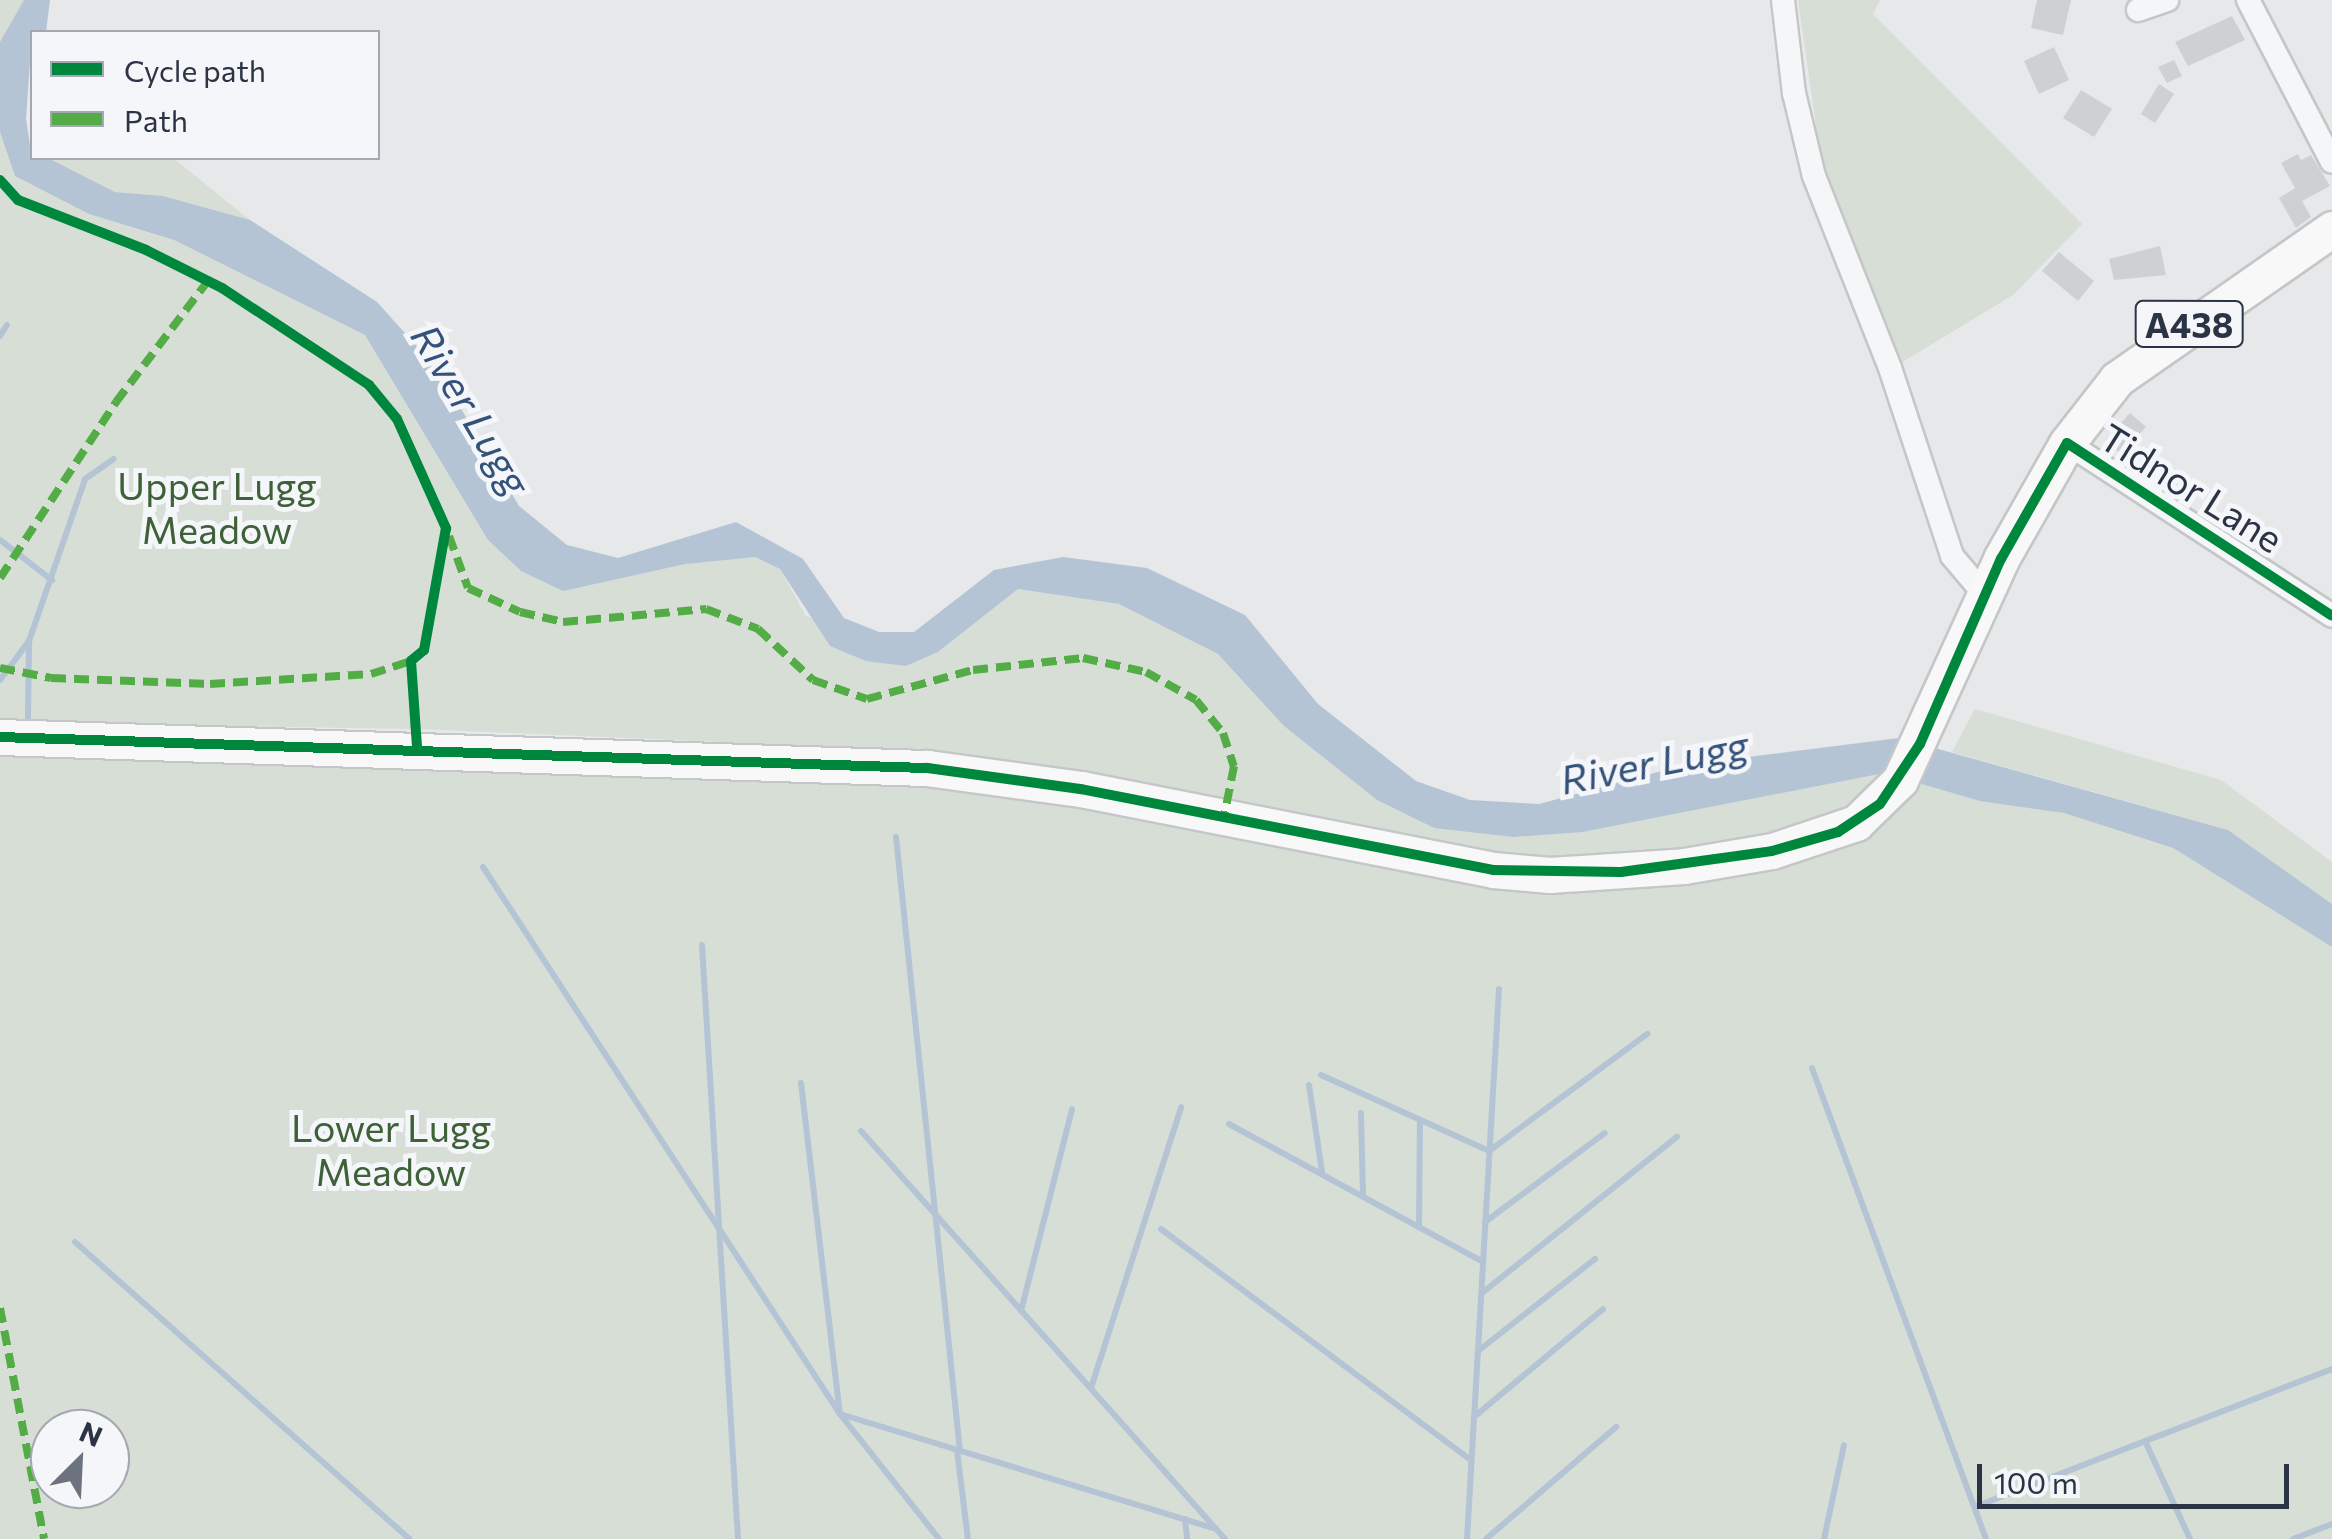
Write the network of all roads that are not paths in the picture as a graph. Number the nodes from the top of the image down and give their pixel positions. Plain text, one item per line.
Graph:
1 (1782, 0) edge
2 (2167, 0) edge
3 (2248, 0) edge
4 (2138, 10) dead end
5 (2332, 162) edge
6 (2332, 228) edge
7 (2067, 444) junction
8 (1985, 595) junction
9 (2332, 616) edge
10 (0, 737) edge

1 - 8 street
2 - 4 street
3 - 5 street
6 - 7 highway, A438
7 - 8 highway, A438
7 - 9 street, Tidnor Lane
8 - 10 highway, A438

